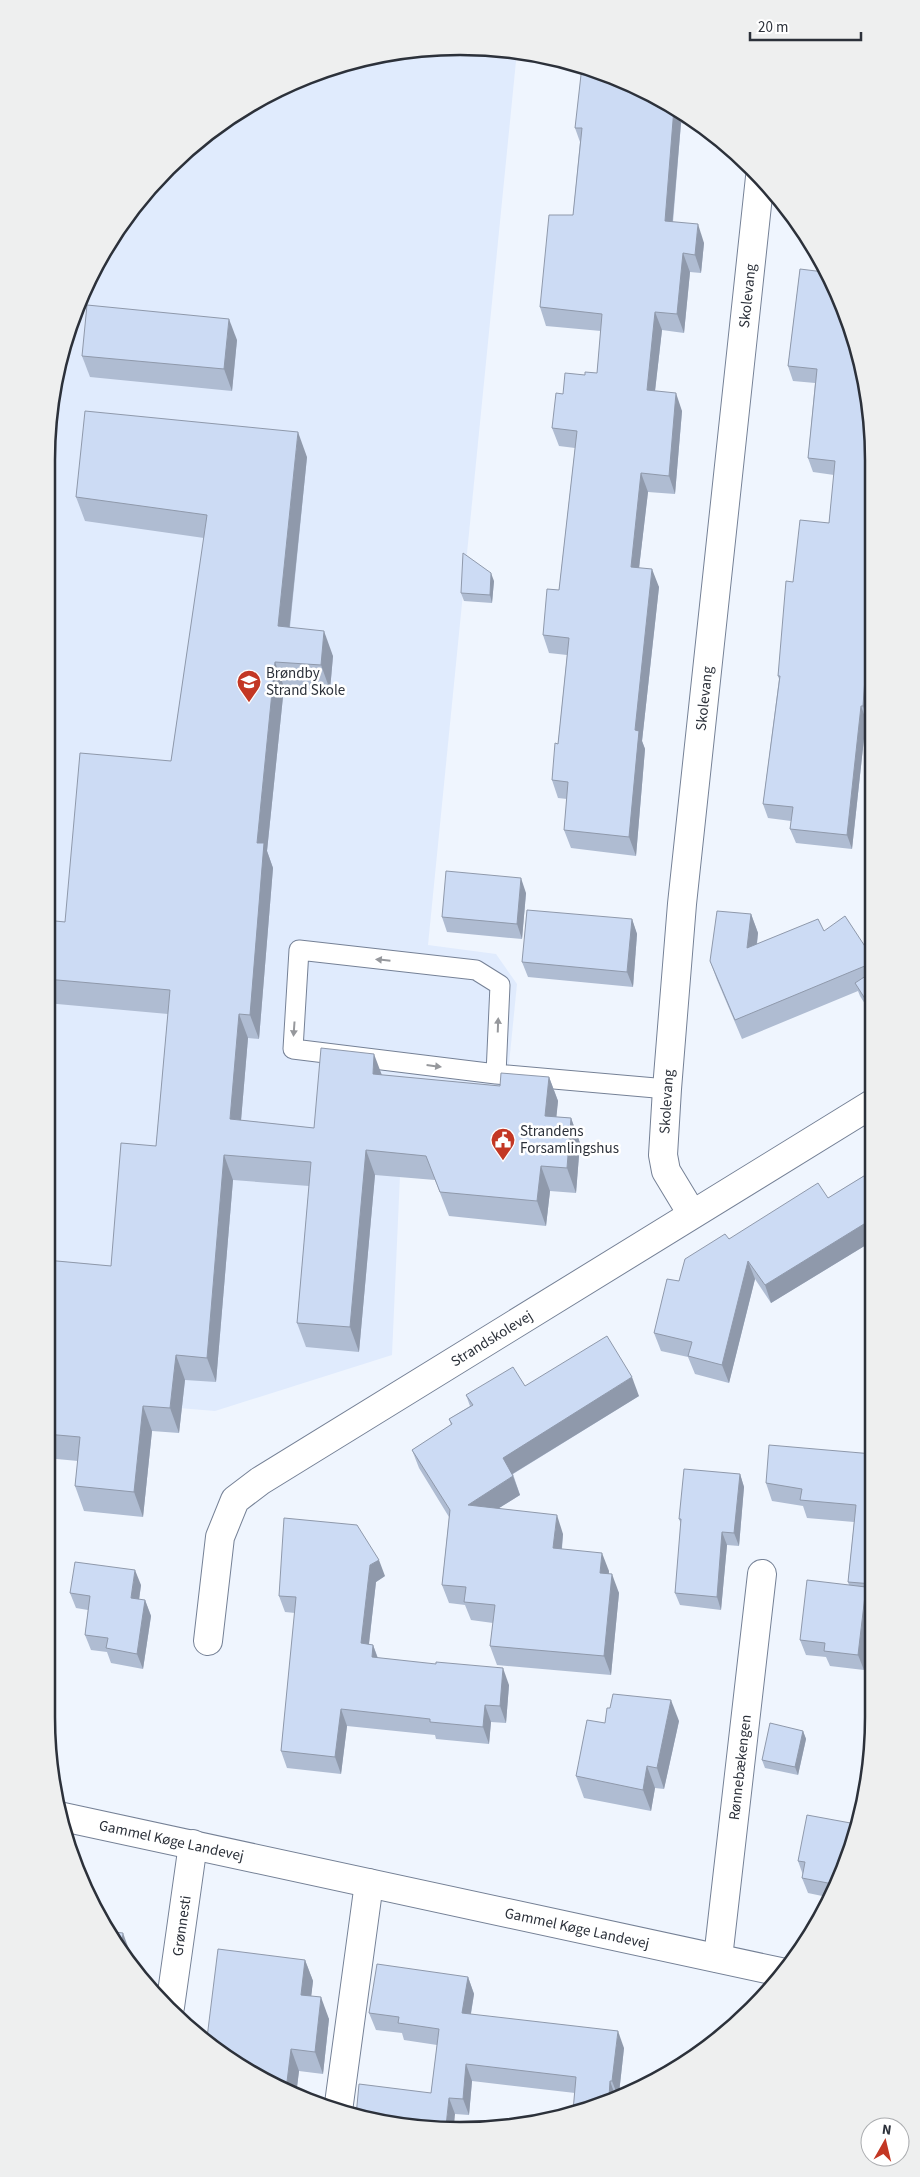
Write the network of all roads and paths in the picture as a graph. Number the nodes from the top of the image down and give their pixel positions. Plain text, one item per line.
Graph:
1 (759, 188) edge
2 (496, 1074) junction
3 (667, 1089) junction
4 (865, 1108) edge
5 (692, 1214) junction
6 (762, 1574) dead end
7 (208, 1641) dead end
8 (68, 1818) edge
9 (193, 1844) junction
10 (369, 1883) junction
11 (718, 1958) junction
12 (775, 1971) edge
13 (171, 2000) edge
14 (339, 2104) edge

1 - 3 street, Skolevang
2 -> 2 lane
2 - 3 lane
3 - 5 street, Skolevang
4 - 5 street, Strandskolevej
5 - 7 street, Strandskolevej
6 - 11 street, Rønnebækengen
8 - 9 street, Gammel Køge Landevej
9 - 10 street, Gammel Køge Landevej
9 - 13 street, Grønnesti
10 - 11 street, Gammel Køge Landevej
10 - 14 street
11 - 12 street, Gammel Køge Landevej

